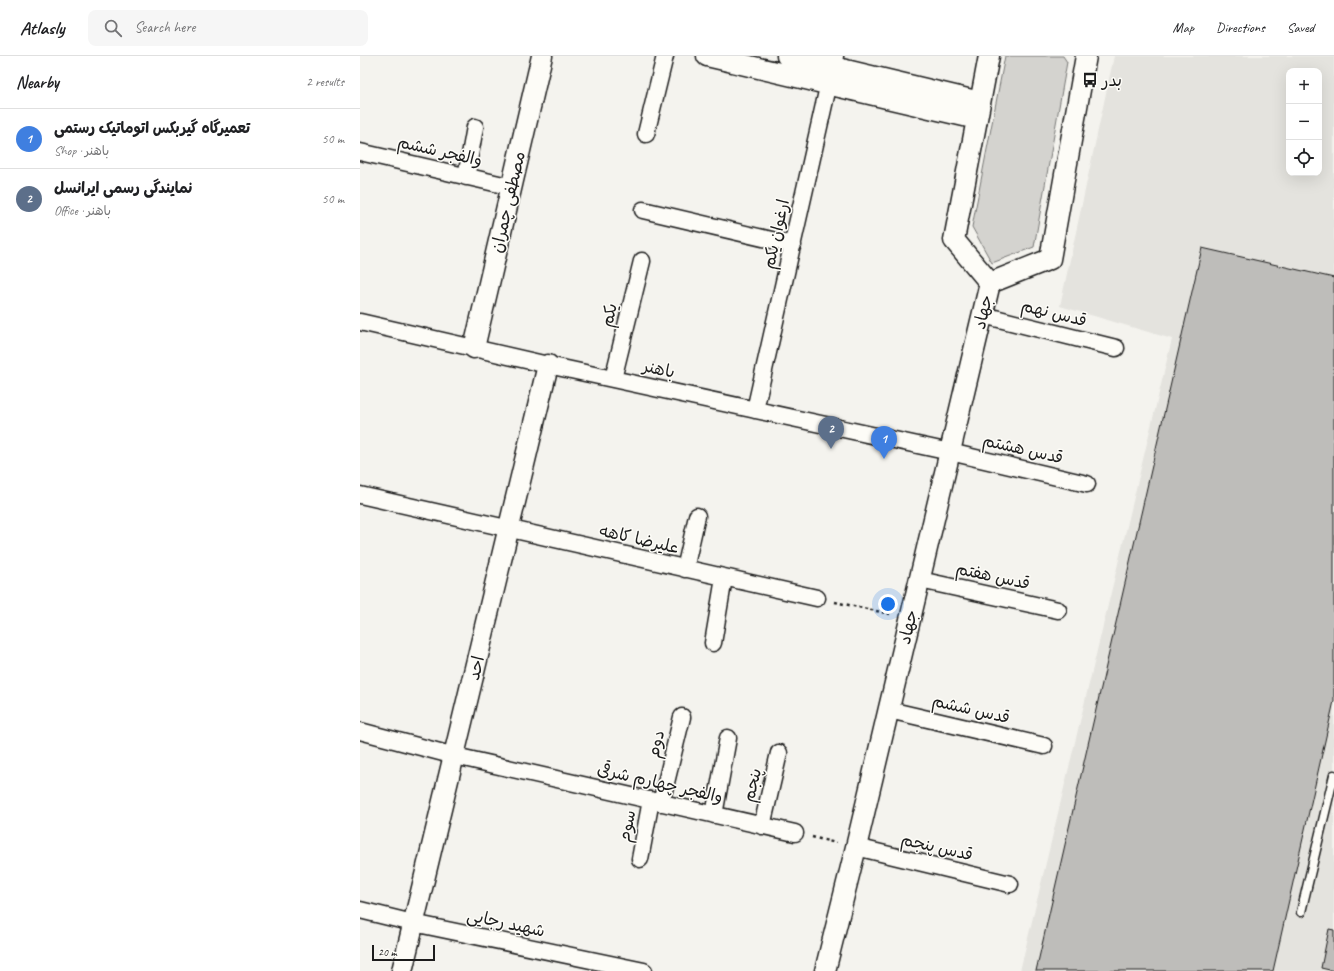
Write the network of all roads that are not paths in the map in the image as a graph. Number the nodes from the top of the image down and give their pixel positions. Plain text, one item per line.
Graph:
1 (542, 56) edge
2 (664, 56) edge
3 (707, 56) edge
4 (787, 56) edge
5 (989, 56) edge
6 (1086, 56) edge
7 (832, 69) edge
8 (978, 110) junction
9 (475, 127) dead end
10 (646, 134) dead end
11 (360, 152) edge
12 (466, 176) junction
13 (512, 187) junction
14 (643, 210) dead end
15 (793, 245) junction
16 (642, 261) dead end
17 (990, 283) junction
18 (983, 315) junction
19 (360, 322) edge
20 (474, 348) junction
21 (1116, 348) dead end
22 (548, 365) junction
23 (613, 379) junction
24 (755, 410) junction
25 (950, 452) junction
26 (1087, 484) dead end
27 (360, 495) edge
28 (697, 516) dead end
29 (509, 529) junction
30 (685, 569) junction
31 (724, 578) junction
32 (920, 580) junction
33 (817, 598) road end
34 (1058, 610) dead end
35 (714, 643) dead end
36 (889, 710) junction
37 (682, 717) dead end
38 (360, 731) edge
39 (728, 738) dead end
40 (1044, 746) dead end
41 (779, 753) dead end
42 (455, 756) junction
43 (1334, 776) edge
44 (656, 802) junction
45 (714, 815) junction
46 (762, 826) junction
47 (795, 833) road end
48 (856, 847) junction
49 (640, 859) dead end
50 (1010, 884) dead end
51 (360, 910) edge
52 (1301, 912) dead end
53 (413, 923) junction
54 (402, 971) edge
55 (644, 971) edge
56 (824, 971) edge

1 - 13 street, مصطفی چمران
2 - 10 street
3 - 7 street
4 - 7 street
5 - 8 street
6 - 17 street
7 - 8 street
7 - 15 street, ارغوان یکم
8 - 17 street
9 - 12 street
11 - 12 street, والفجر ششم
12 - 13 street, والفجر ششم
13 - 20 street, مصطفی چمران
14 - 15 street
15 - 24 street, ارغوان یکم
16 - 23 street, یکم
17 - 18 street, جهاد
18 - 21 street, قدس نهم
18 - 25 street, جهاد
19 - 20 street, باهنر
20 - 22 street, باهنر
22 - 23 street, باهنر
22 - 29 street, احد
23 - 24 street, باهنر
24 - 25 street, باهنر
25 - 26 street, قدس هشتم
25 - 32 street, جهاد
27 - 29 street, علیرضا کاهه
28 - 30 street
29 - 30 street, علیرضا کاهه
29 - 42 street, احد
30 - 31 street, علیرضا کاهه
31 - 33 street, علیرضا کاهه
31 - 35 street
32 - 34 street, قدس هفتم
32 - 36 street, جهاد
36 - 40 street, قدس ششم
36 - 48 street, جهاد
37 - 44 street, دوم
38 - 42 street, والفجر چهارم شرقی
39 - 45 street
41 - 46 street, پنجم
42 - 44 street, والفجر چهارم شرقی
42 - 53 street, احد
43 - 52 lane
44 - 45 street, والفجر چهارم شرقی
44 - 49 street, سوم
45 - 46 street, والفجر چهارم شرقی
46 - 47 street, والفجر چهارم شرقی
48 - 50 street, قدس پنجم
48 - 56 street, جهاد
51 - 53 street, شهید رجایی
53 - 54 street, احد
53 - 55 street, شهید رجایی

